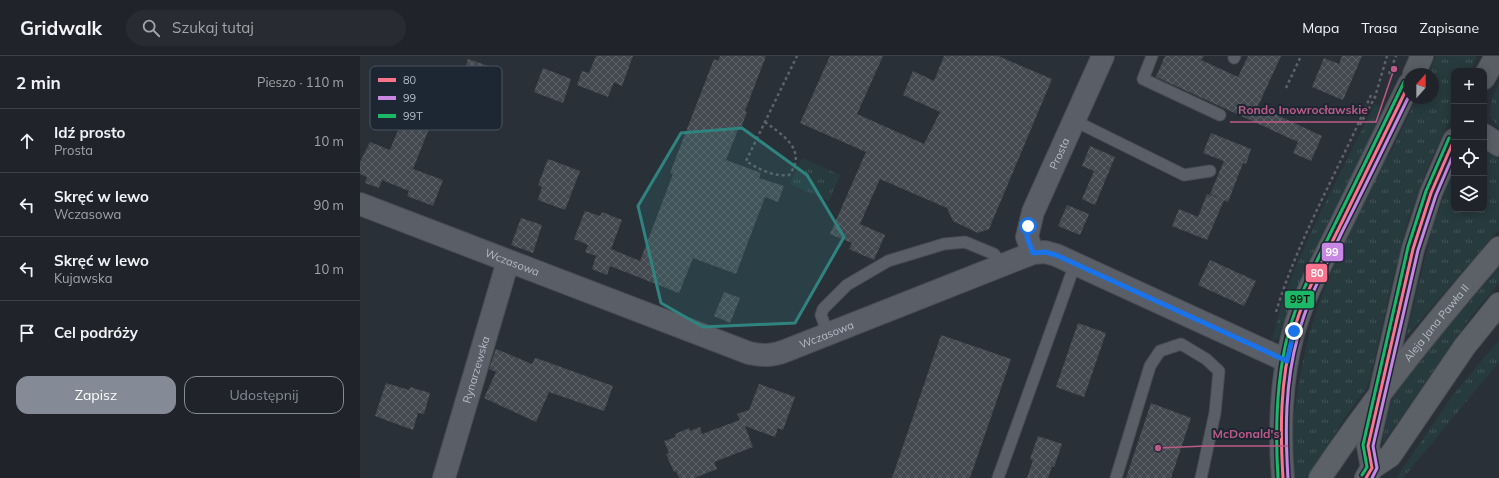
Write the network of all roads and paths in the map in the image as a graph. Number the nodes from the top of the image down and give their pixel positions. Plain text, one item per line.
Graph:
1 (797, 56) edge
2 (1103, 56) edge
3 (1152, 56) edge
4 (1301, 56) edge
5 (1387, 56) edge
6 (1396, 56) edge
7 (1422, 56) edge
8 (1496, 56) edge
9 (1417, 68) edge
10 (1487, 72) edge
11 (1387, 81) dead end
12 (1286, 88) dead end
13 (1382, 93) dead end
14 (1403, 96) edge
15 (1375, 97) junction
16 (1220, 115) dead end
17 (1075, 121) junction
18 (765, 122) junction
19 (1487, 137) edge
20 (1499, 145) edge
21 (1451, 147) edge
22 (1210, 171) dead end
23 (360, 204) edge
24 (1499, 248) edge
25 (1033, 253) junction
26 (508, 261) junction
27 (1075, 264) junction
28 (1003, 265) junction
29 (1499, 304) edge
30 (1275, 315) dead end
31 (828, 334) junction
32 (1287, 361) junction
33 (1380, 393) junction
34 (1369, 473) edge
35 (444, 478) edge
36 (998, 478) edge
37 (1116, 478) edge
38 (1202, 478) edge
39 (1283, 478) edge
40 (1320, 478) edge

1 - 18 path
2 - 17 street, Prosta
3 - 16 lane
4 - 12 path
5 - 15 path
6 - 11 path
7 - 9 main road
8 - 10 main road
13 - 15 path
14 - 32 main road
15 - 30 path
17 - 22 lane
17 - 25 street, Prosta
18 - 18 path
19 - 20 street
21 - 33 main road
23 - 26 street, Wczasowa
24 - 33 main road, Aleja Jana Pawła II
25 - 27 street, Wczasowa
25 - 28 street, Wczasowa
26 - 31 street, Wczasowa
26 - 35 street, Rynarzewska
27 - 32 street, Wczasowa
27 - 36 lane
28 - 31 street, Wczasowa
28 - 31 lane
29 - 34 main road
32 - 39 main road
33 - 34 main road
33 - 40 main road, Aleja Jana Pawła II
37 - 38 lane

